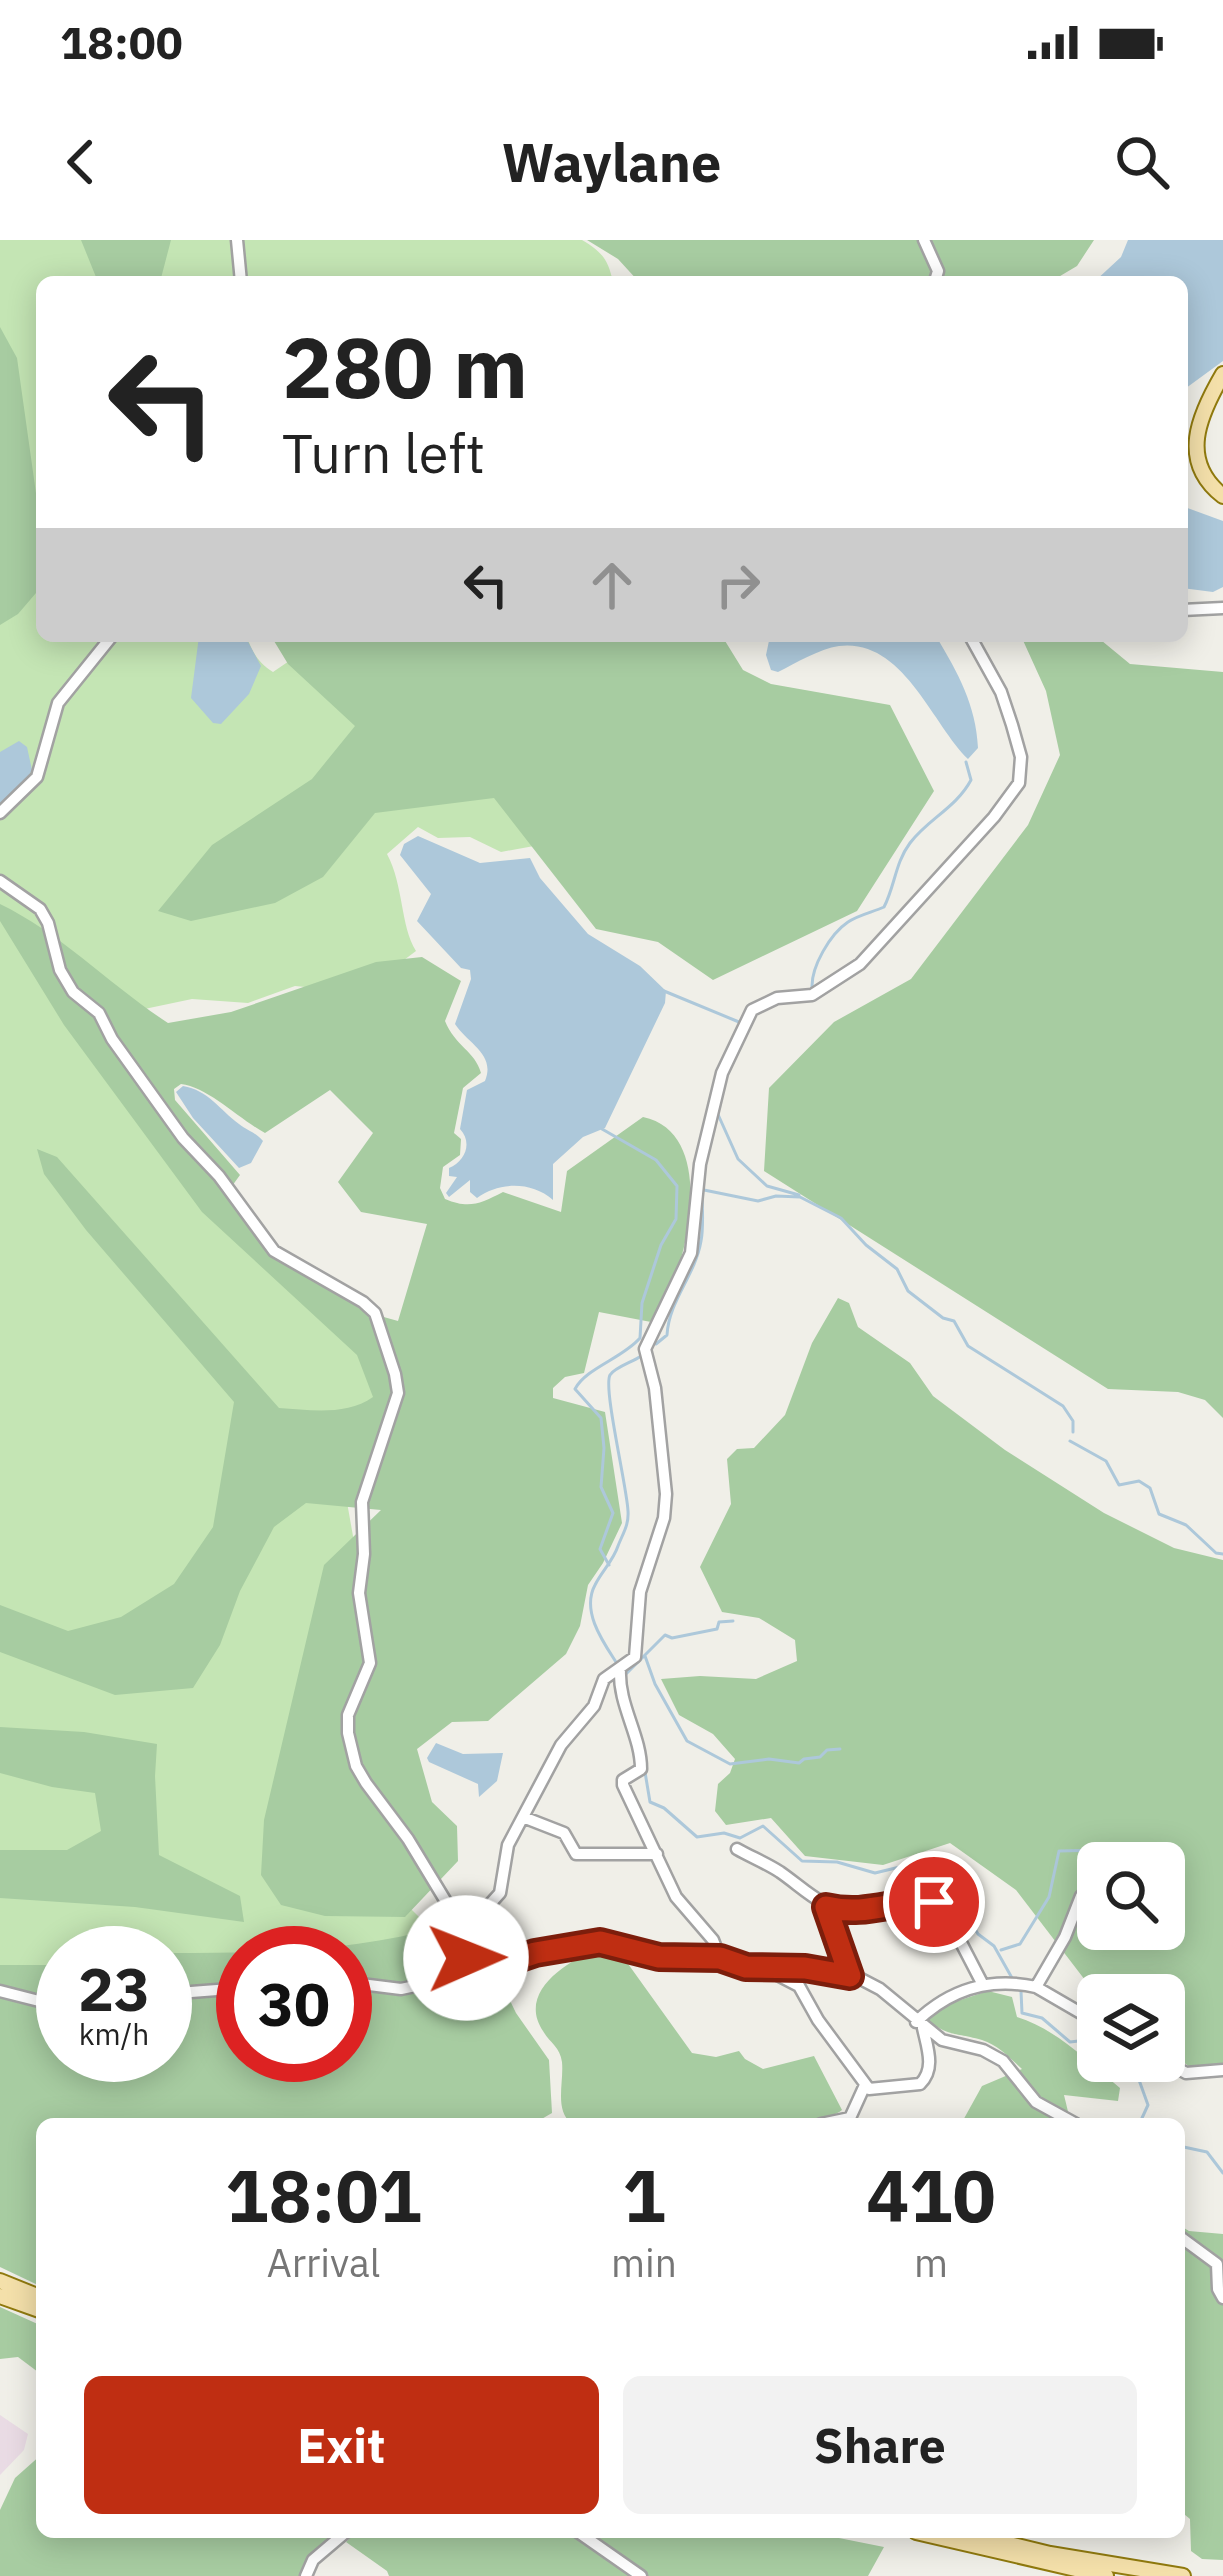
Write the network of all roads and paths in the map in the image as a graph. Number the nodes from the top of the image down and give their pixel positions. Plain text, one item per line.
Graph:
1 (237, 240) edge
2 (924, 240) edge
3 (240, 276) edge
4 (936, 276) edge
5 (1223, 374) edge
6 (1223, 496) edge
7 (1223, 608) edge
8 (1188, 610) edge
9 (107, 642) edge
10 (973, 642) edge
11 (0, 813) edge
12 (0, 881) edge
13 (620, 1669) junction
14 (523, 1817) junction
15 (736, 1849) dead end
16 (657, 1854) junction
17 (1077, 1906) edge
18 (826, 1907) junction
19 (466, 1933) junction
20 (456, 1952) junction
21 (720, 1958) junction
22 (767, 1970) junction
23 (850, 1976) junction
24 (983, 1985) junction
25 (372, 1986) edge
26 (1036, 1987) junction
27 (0, 1991) edge
28 (36, 2000) edge
29 (1077, 2011) edge
30 (920, 2025) junction
31 (1223, 2070) edge
32 (1185, 2072) edge
33 (865, 2085) junction
34 (850, 2118) edge
35 (1064, 2118) edge
36 (1185, 2240) edge
37 (0, 2281) edge
38 (0, 2296) edge
39 (36, 2296) edge
40 (1223, 2298) edge
41 (36, 2310) edge
42 (339, 2538) edge
43 (587, 2538) edge
44 (942, 2538) edge
45 (985, 2538) edge
46 (306, 2576) edge
47 (641, 2576) edge
48 (1106, 2576) edge
49 (1183, 2576) edge

1 - 3 street
2 - 4 street
5 - 6 main road
7 - 8 street
9 - 11 street
10 - 13 street
12 - 19 street
13 - 14 street
13 - 16 street
14 - 16 street
14 - 19 street
15 - 18 street
16 - 21 street
17 - 26 street
18 - 23 street
18 - 24 street
19 - 20 street
20 - 21 street
20 - 25 street
21 - 22 street
22 - 23 street
22 - 33 street
23 - 30 street
24 - 26 street
24 - 30 street
26 - 29 street
27 - 28 street
30 - 33 street
30 - 35 street
31 - 32 street
33 - 34 street
36 - 40 street
37 - 39 main road
38 - 41 main road
42 - 46 street
43 - 47 street
44 - 48 main road
45 - 49 main road

